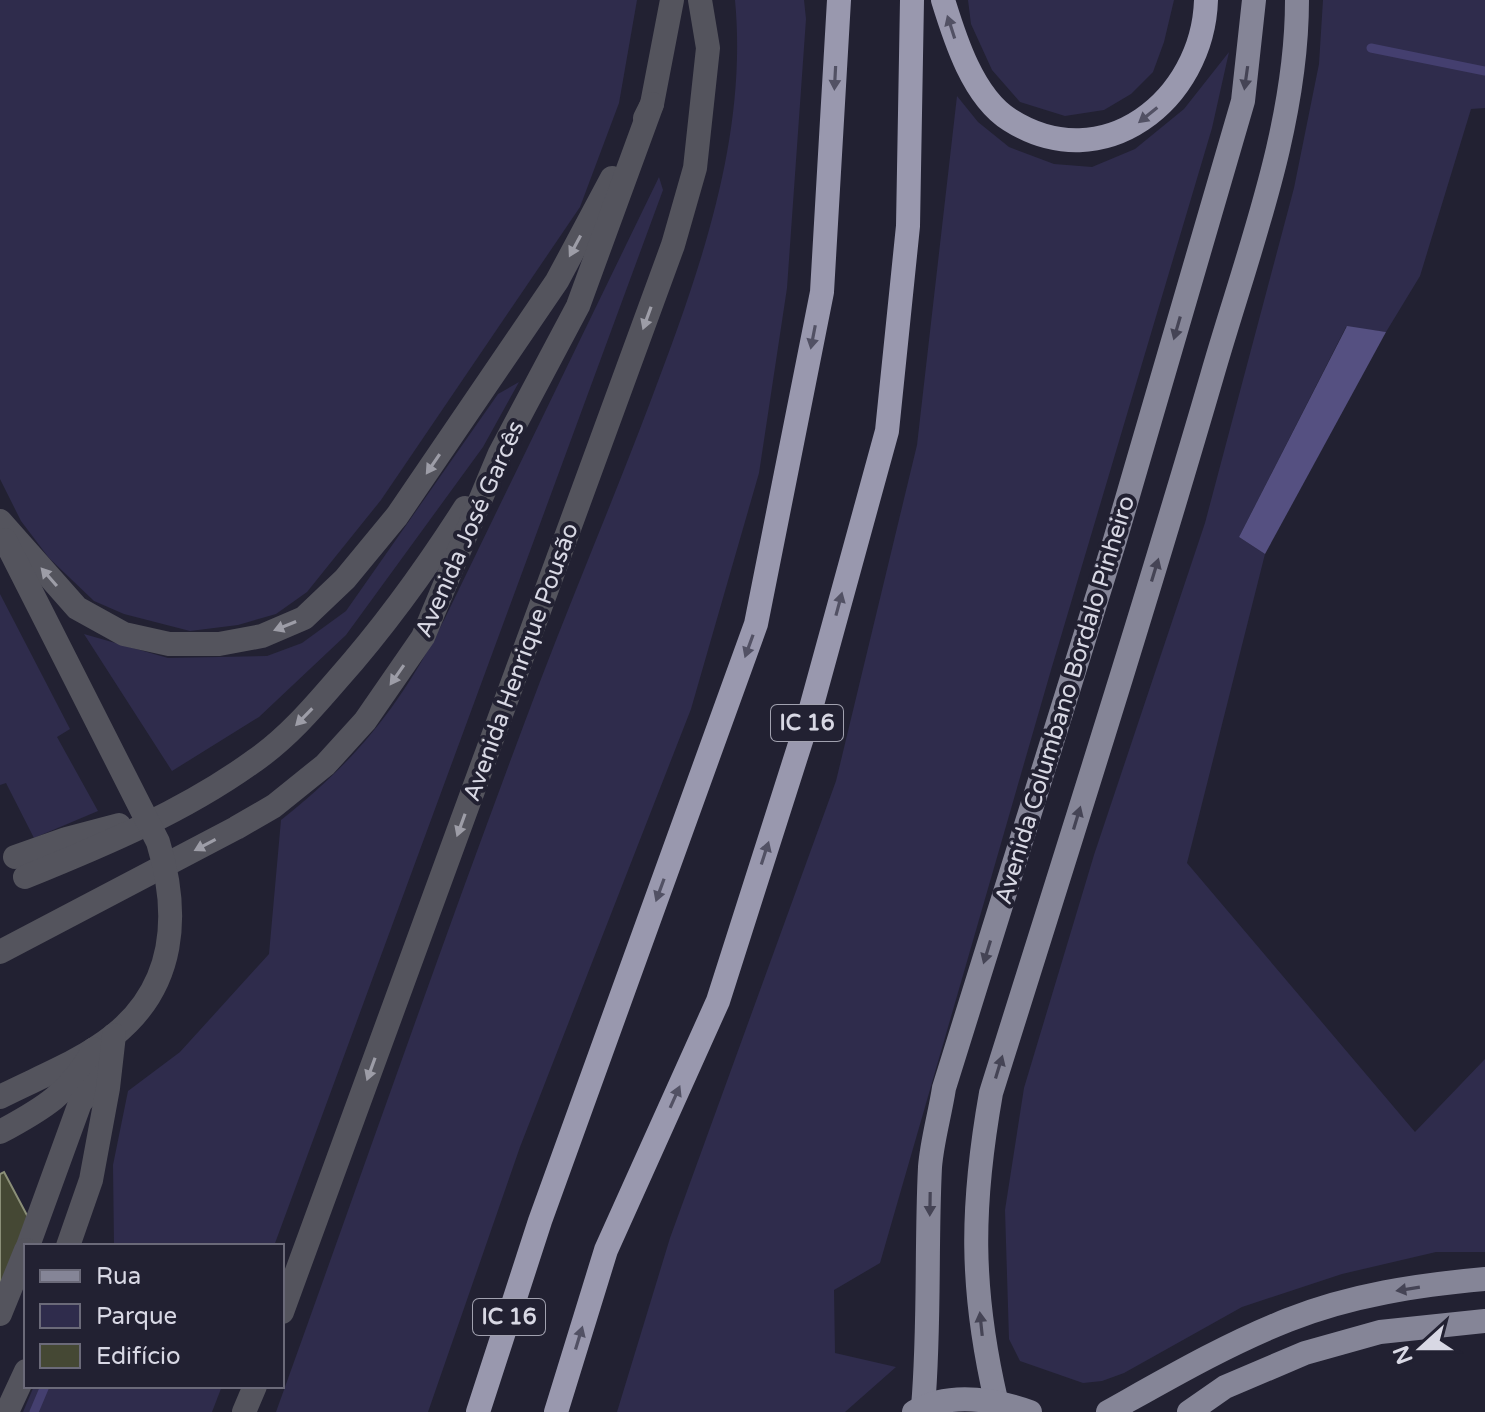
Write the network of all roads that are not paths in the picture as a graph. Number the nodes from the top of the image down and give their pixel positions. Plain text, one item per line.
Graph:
1 (672, 0) edge
2 (700, 0) edge
3 (839, 0) edge
4 (912, 0) edge
5 (943, 0) edge
6 (1206, 0) edge
7 (1254, 0) edge
8 (1297, 0) edge
9 (652, 104) junction
10 (500, 453) junction
11 (0, 521) edge
12 (0, 531) edge
13 (164, 813) junction
14 (0, 952) edge
15 (104, 1042) junction
16 (110, 1068) junction
17 (0, 1097) edge
18 (0, 1132) edge
19 (28, 1244) edge
20 (69, 1244) edge
21 (24, 1255) edge
22 (1485, 1279) edge
23 (284, 1307) edge
24 (0, 1314) edge
25 (1485, 1321) edge
26 (24, 1375) edge
27 (996, 1400) junction
28 (918, 1410) edge
29 (7, 1412) edge
30 (478, 1412) edge
31 (556, 1412) edge
32 (1030, 1412) edge
33 (1108, 1412) edge
34 (1189, 1412) edge

1 - 9 street
2 -> 23 street, Avenida Henrique Pousão
3 -> 30 highway, IC 16
31 -> 4 highway, IC 16
6 -> 5 highway
7 -> 28 main road, Avenida Columbano Bordalo Pinheiro
27 -> 8 main road, Avenida Columbano Bordalo Pinheiro
9 - 10 street, Avenida José Garcês
9 -> 11 street
10 -> 13 street
10 -> 14 street, Avenida José Garcês
12 - 15 street
13 - 13 street
15 - 16 street
15 - 17 street
15 - 18 street
16 - 19 street
16 - 20 street
21 - 24 street
22 -> 33 main road
25 - 34 main road
26 - 29 street
27 - 28 main road
27 - 32 main road

